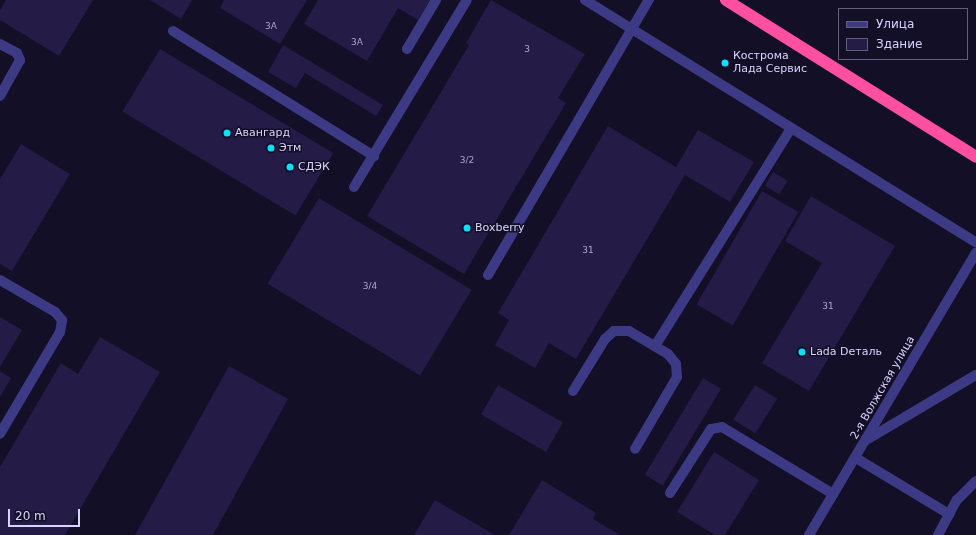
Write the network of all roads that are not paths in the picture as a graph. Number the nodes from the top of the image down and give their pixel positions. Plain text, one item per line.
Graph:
1 (436, 0) edge
2 (467, 0) edge
3 (585, 0) edge
4 (649, 0) edge
5 (728, 1) edge
6 (632, 29) junction
7 (173, 31) dead end
8 (0, 44) edge
9 (407, 49) dead end
10 (0, 96) edge
11 (791, 128) junction
12 (374, 156) junction
13 (976, 157) edge
14 (354, 187) dead end
15 (976, 242) edge
16 (976, 253) edge
17 (488, 275) dead end
18 (0, 280) edge
19 (655, 346) junction
20 (976, 375) edge
21 (573, 391) dead end
22 (0, 434) edge
23 (866, 440) junction
24 (635, 448) dead end
25 (856, 458) junction
26 (976, 481) edge
27 (670, 493) dead end
28 (834, 494) junction
29 (949, 514) junction
30 (809, 535) edge
31 (938, 535) edge

1 - 9 street
2 - 12 street
3 - 6 street
4 - 6 street
5 - 13 highway
6 - 11 street
6 - 17 street
7 - 12 street
8 - 10 street
11 - 15 street
11 - 19 street
12 - 14 street
16 - 23 street, 2-я Волжская улица
18 - 22 street
19 - 21 street
19 - 24 street
20 - 23 street
23 - 25 street, 2-я Волжская улица
25 - 28 street, 2-я Волжская улица
25 - 29 street
26 - 29 street
27 - 28 street
28 - 30 street, 2-я Волжская улица
29 - 31 street

